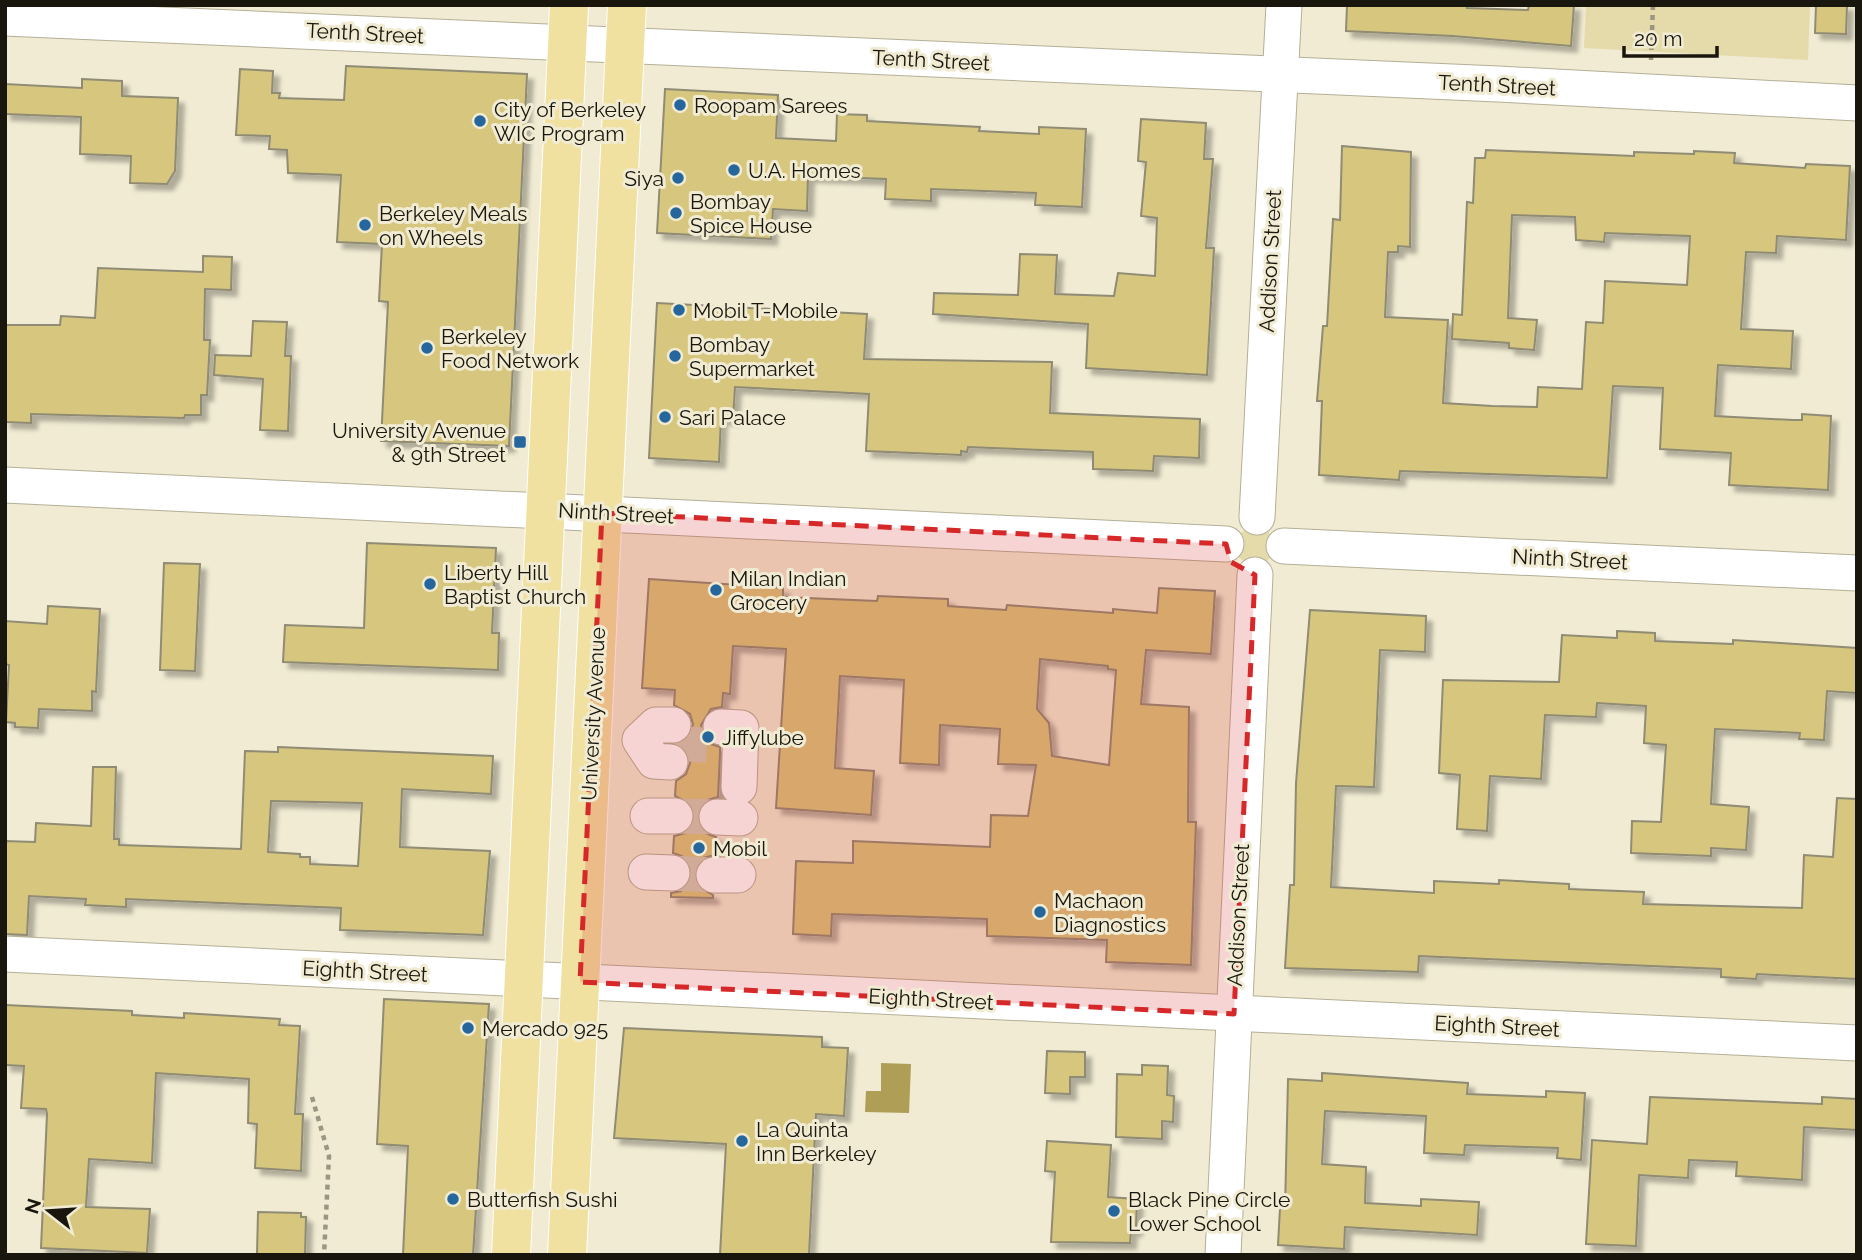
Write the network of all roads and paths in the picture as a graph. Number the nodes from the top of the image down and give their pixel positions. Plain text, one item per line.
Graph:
1 (627, 5) edge
2 (1284, 5) edge
3 (1653, 5) edge
4 (5, 18) edge
5 (568, 24) edge
6 (625, 45) junction
7 (1280, 76) junction
8 (1650, 93) junction
9 (1857, 103) edge
10 (5, 485) edge
11 (546, 509) junction
12 (602, 513) junction
13 (1257, 517) junction
14 (1226, 544) junction
15 (1284, 546) junction
16 (1857, 573) edge
17 (1255, 575) junction
18 (592, 738) junction
19 (664, 743) tunnel mouth
20 (5, 954) edge
21 (524, 979) junction
22 (580, 982) junction
23 (1234, 1014) junction
24 (1857, 1043) edge
25 (312, 1097) dead end
26 (324, 1255) edge
27 (511, 1255) edge
28 (567, 1255) edge
29 (1223, 1255) edge

1 - 6 main road, University Avenue
2 - 7 street, Addison Street
3 - 8 path
4 - 5 street, Tenth Street
5 - 6 street, Tenth Street
5 - 11 main road
6 - 7 street, Tenth Street
6 - 12 main road, University Avenue
7 - 8 street, Tenth Street
7 - 13 street, Addison Street
8 - 9 street, Tenth Street
10 - 11 street, Ninth Street
11 - 12 street, Ninth Street
11 - 21 main road
12 - 14 street, Ninth Street
12 - 18 main road, University Avenue
13 - 14 street
13 - 15 street
14 - 17 street
15 - 16 street, Ninth Street
15 - 17 street
17 - 23 street, Addison Street
18 - 19 street
18 - 22 main road, University Avenue
20 - 21 street, Eighth Street
21 - 22 street, Eighth Street
21 - 27 main road
22 - 23 street, Eighth Street
22 - 28 main road, University Avenue
23 - 24 street, Eighth Street
23 - 29 street, Addison Street
25 - 26 path

